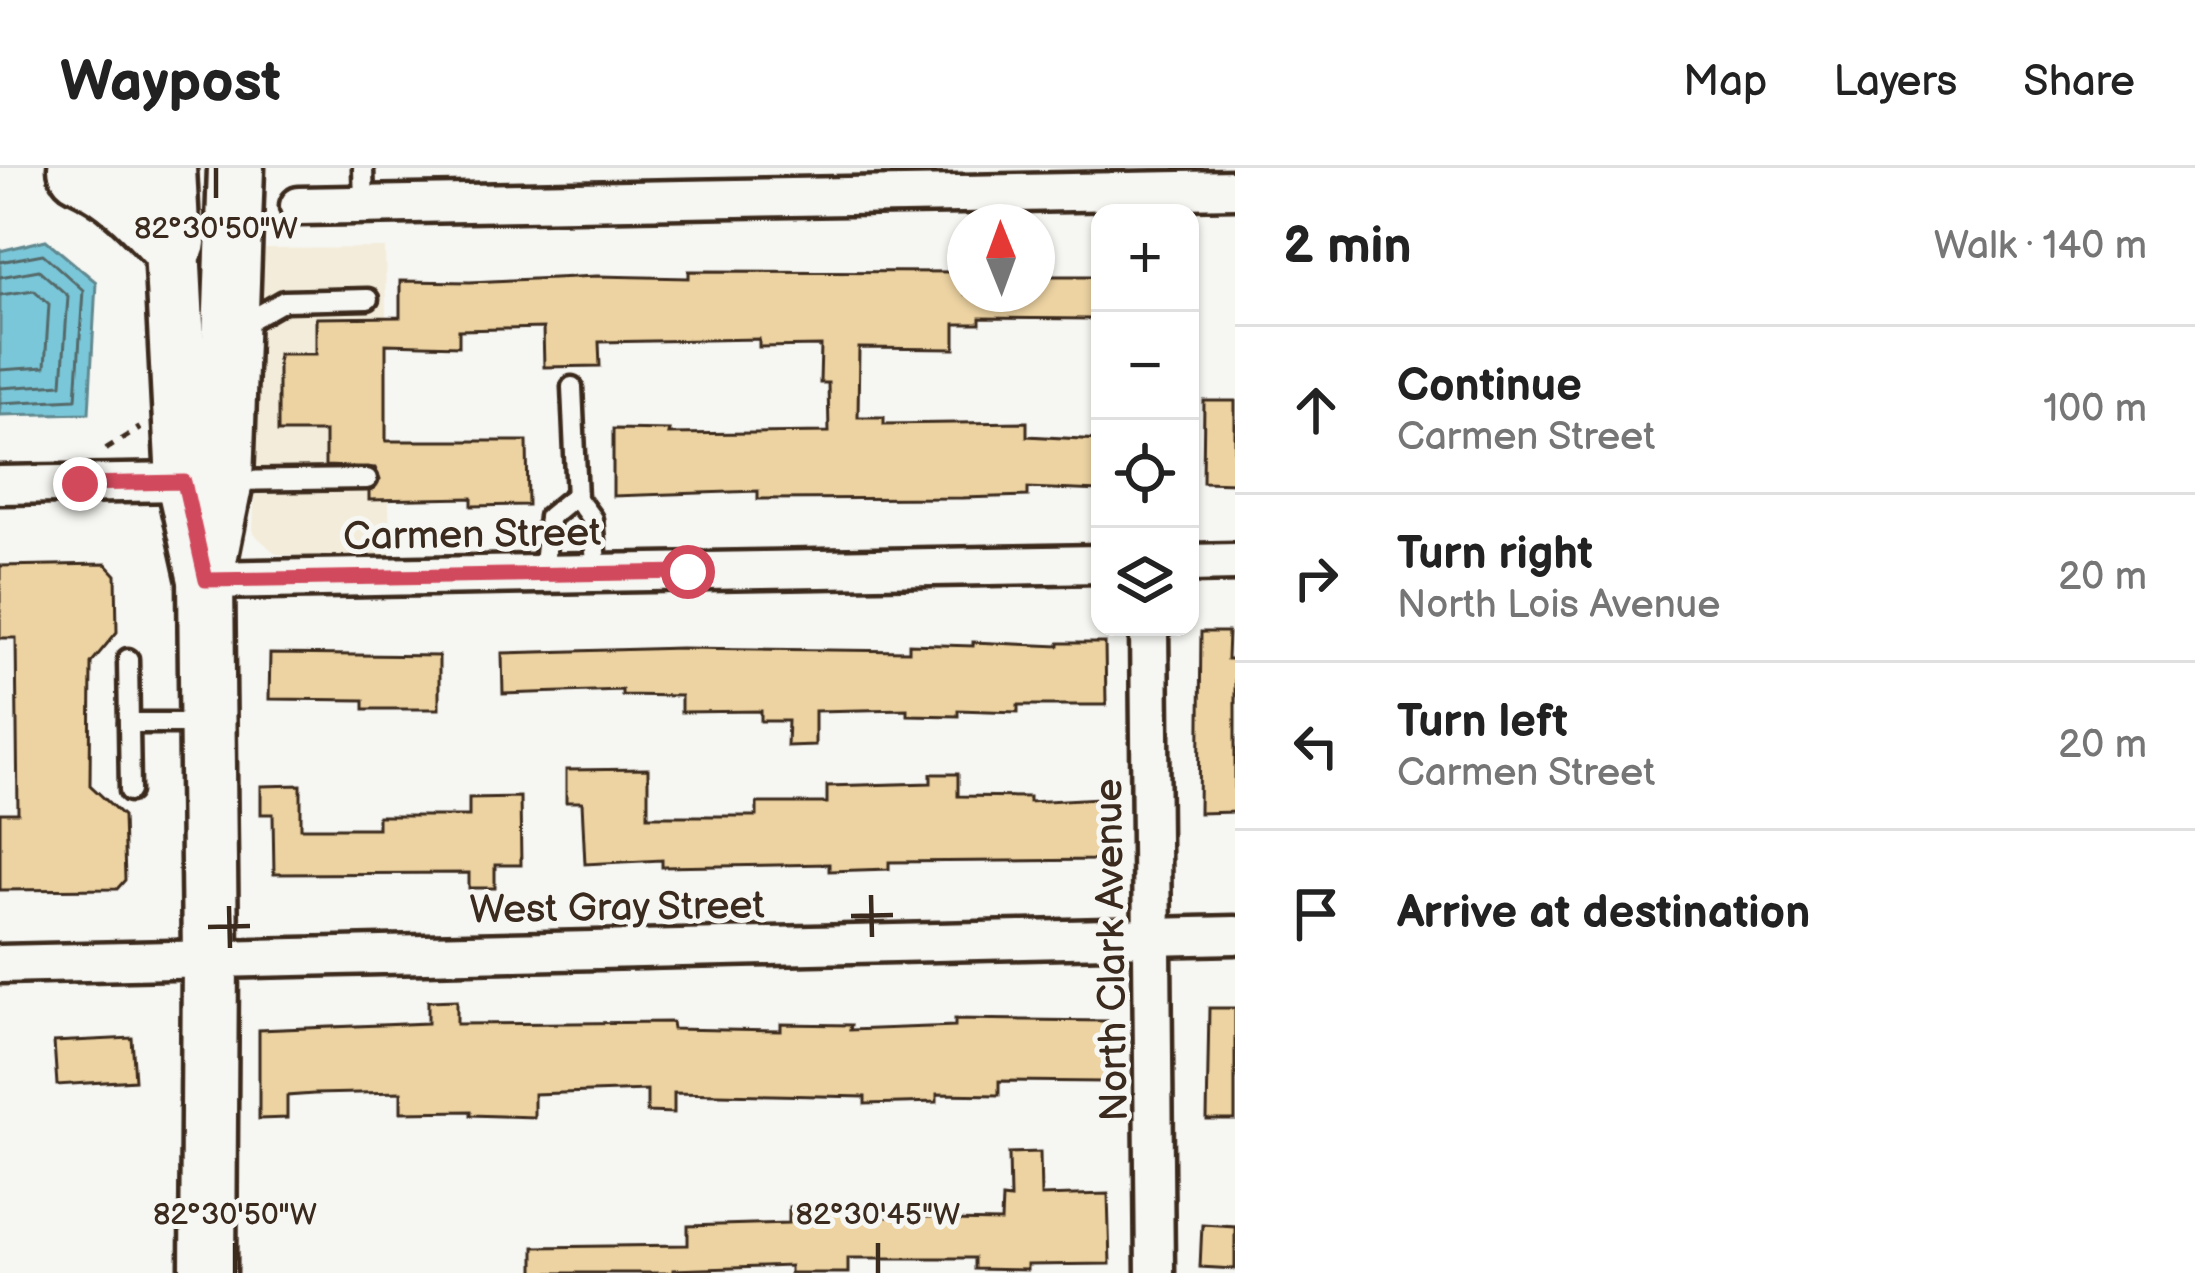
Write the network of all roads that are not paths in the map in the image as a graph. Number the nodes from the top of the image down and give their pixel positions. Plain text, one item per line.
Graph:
1 (82, 168) edge
2 (168, 168) edge
3 (236, 168) edge
4 (363, 168) edge
5 (1235, 189) edge
6 (1149, 190) edge
7 (364, 205) junction
8 (298, 206) dead end
9 (172, 242) junction
10 (368, 299) dead end
11 (230, 331) junction
12 (572, 387) dead end
13 (367, 479) dead end
14 (204, 482) junction
15 (0, 485) edge
16 (577, 499) junction
17 (1235, 562) edge
18 (1199, 563) edge
19 (1091, 565) edge
20 (596, 573) junction
21 (543, 574) junction
22 (206, 580) junction
23 (1149, 636) edge
24 (128, 658) dead end
25 (129, 723) junction
26 (207, 723) junction
27 (130, 791) dead end
28 (1235, 934) edge
29 (1152, 936) junction
30 (210, 958) junction
31 (0, 964) edge
32 (208, 1273) edge
33 (1155, 1273) edge

1 - 9 highway
2 - 9 street
3 - 11 street
4 - 7 lane
5 - 6 street
6 - 7 street
7 - 8 street
9 - 14 street
10 - 11 lane
11 - 14 street
12 - 16 lane
13 - 14 lane
14 - 15 street
14 - 22 street
16 - 20 lane
16 - 21 lane
17 - 18 street
19 - 20 street, Carmen Street
20 - 21 street, Carmen Street
21 - 22 street, Carmen Street
22 - 26 street
23 - 29 street, North Clark Avenue
24 - 25 lane
25 - 26 lane
25 - 27 lane
26 - 30 street
28 - 29 street, West Gray Street
29 - 30 street, West Gray Street
29 - 33 street, North Clark Avenue
30 - 31 street, West Gray Street
30 - 32 street

